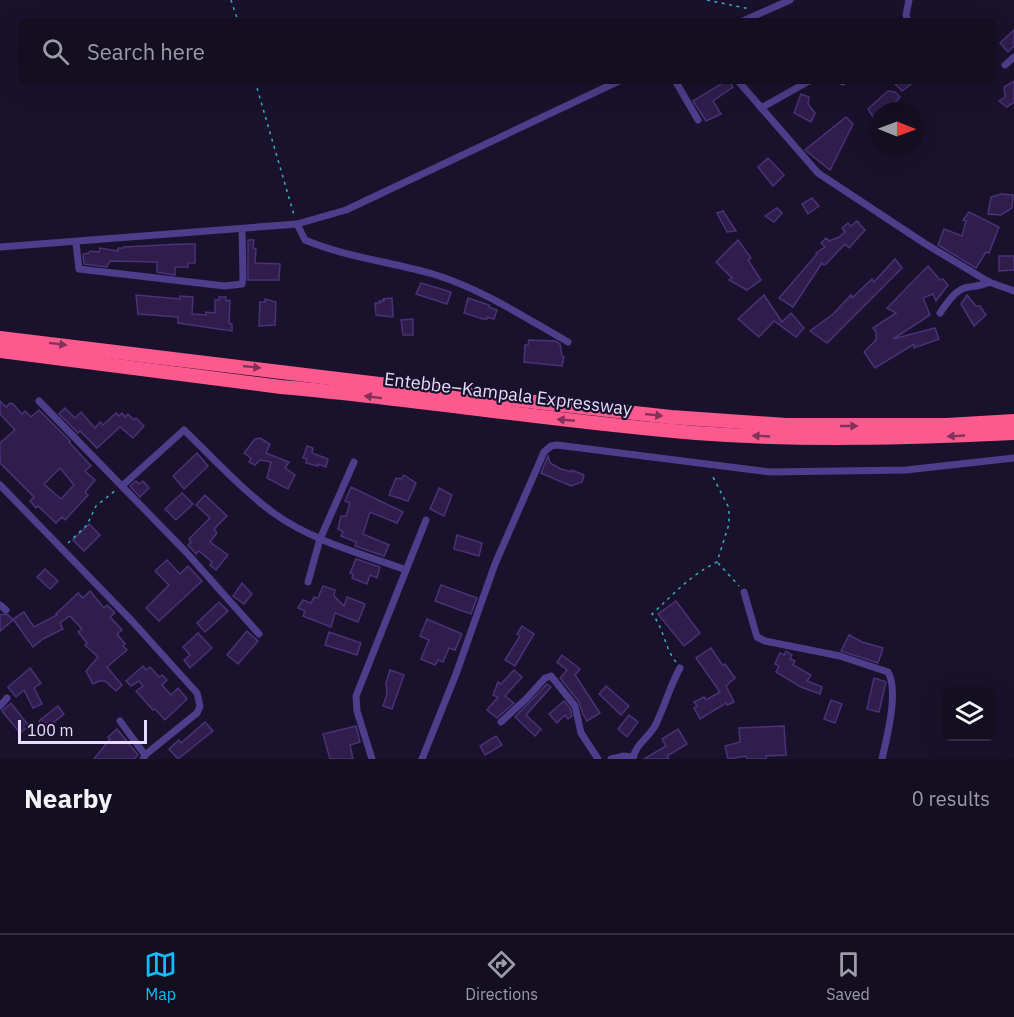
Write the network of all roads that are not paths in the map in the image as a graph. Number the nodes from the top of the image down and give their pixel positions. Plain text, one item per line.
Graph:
1 (790, 0) edge
2 (909, 0) edge
3 (749, 18) edge
4 (908, 18) edge
5 (1014, 57) edge
6 (1005, 65) dead end
7 (613, 84) edge
8 (677, 84) edge
9 (741, 84) edge
10 (804, 84) edge
11 (761, 108) junction
12 (698, 120) dead end
13 (297, 225) junction
14 (242, 229) junction
15 (76, 243) junction
16 (0, 247) edge
17 (989, 282) junction
18 (1014, 291) edge
19 (939, 313) dead end
20 (0, 338) edge
21 (568, 342) dead end
22 (0, 351) edge
23 (39, 401) dead end
24 (1014, 421) edge
25 (1014, 434) edge
26 (1014, 458) edge
27 (354, 462) dead end
28 (0, 485) edge
29 (122, 486) junction
30 (8, 491) junction
31 (0, 498) edge
32 (426, 520) dead end
33 (320, 539) junction
34 (406, 570) junction
35 (308, 582) dead end
36 (744, 592) road end
37 (259, 634) dead end
38 (680, 668) road end
39 (7, 698) dead end
40 (0, 706) edge
41 (120, 721) dead end
42 (501, 722) dead end
43 (144, 757) edge
44 (633, 758) edge
45 (372, 759) edge
46 (422, 759) edge
47 (598, 759) edge
48 (611, 759) edge
49 (882, 759) edge

1 - 3 street
2 - 4 street
5 - 6 street
7 - 13 street
8 - 12 street
9 - 11 street
10 - 11 street
11 - 17 street
13 - 14 street
13 - 21 street
14 - 15 street
14 - 15 street
15 - 16 street
17 - 18 street
17 - 19 street
20 -> 24 highway, Entebbe–Kampala Expressway
25 -> 22 highway, Entebbe–Kampala Expressway
23 - 29 street
26 - 46 street
27 - 33 street
28 - 30 street
29 - 33 street
29 - 37 street
30 - 31 street
30 - 43 street
32 - 34 street
33 - 34 street
33 - 35 street
34 - 45 street
36 - 49 street
38 - 44 street
39 - 40 street
41 - 43 street
42 - 47 street
44 - 48 street

